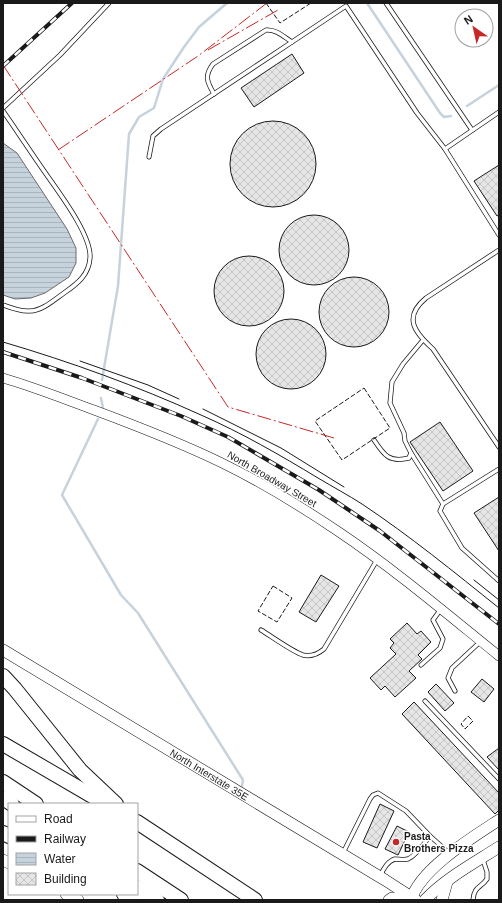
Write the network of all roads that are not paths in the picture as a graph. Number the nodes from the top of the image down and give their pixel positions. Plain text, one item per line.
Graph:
1 (109, 3) edge
2 (386, 3) edge
3 (345, 5) edge
4 (292, 42) junction
5 (214, 94) junction
6 (3, 109) edge
7 (499, 112) edge
8 (472, 130) junction
9 (445, 149) junction
10 (149, 157) dead end
11 (499, 235) edge
12 (499, 250) edge
13 (3, 305) edge
14 (423, 340) junction
15 (3, 378) edge
16 (374, 440) dead end
17 (499, 447) edge
18 (411, 453) junction
19 (499, 469) edge
20 (443, 504) junction
21 (377, 560) junction
22 (499, 582) edge
23 (441, 609) junction
24 (261, 630) dead end
25 (481, 641) junction
26 (3, 650) edge
27 (499, 656) edge
28 (421, 666) dead end
29 (3, 676) edge
30 (455, 691) dead end
31 (425, 701) dead end
32 (3, 744) edge
33 (499, 779) edge
34 (3, 782) edge
35 (34, 803) edge
36 (104, 803) edge
37 (115, 803) edge
38 (499, 820) edge
39 (138, 823) edge
40 (430, 836) junction
41 (499, 847) edge
42 (450, 853) junction
43 (342, 854) junction
44 (482, 858) junction
45 (138, 872) edge
46 (380, 877) junction
47 (447, 882) junction
48 (138, 888) edge
49 (68, 895) edge
50 (126, 895) edge
51 (411, 899) edge
52 (78, 900) edge
53 (136, 900) edge
54 (157, 900) edge
55 (181, 900) edge
56 (255, 900) edge
57 (389, 900) edge
58 (425, 900) edge
59 (442, 900) edge
60 (473, 900) edge

1 - 6 lane
2 - 8 lane
3 - 4 lane
3 - 9 lane
4 - 5 lane
4 - 5 lane
5 - 10 lane
6 - 13 lane
7 - 8 lane
8 - 9 lane
9 - 11 lane
12 - 14 lane
14 - 17 lane
14 - 18 lane
15 - 21 street, North Broadway Street
16 - 18 lane
18 - 20 lane
19 - 20 lane
20 - 22 lane
21 - 23 street, North Broadway Street
21 - 24 lane
23 - 25 street, North Broadway Street
23 - 28 lane
25 - 27 street, North Broadway Street
25 - 30 lane
26 - 43 main road, North Interstate 35E
29 - 37 highway
31 - 33 lane
32 - 36 highway
34 - 35 highway
38 - 42 main road
39 - 56 highway
40 - 42 lane
40 - 43 lane
40 - 46 lane
41 - 44 main road
42 - 51 main road
43 - 46 main road, North Interstate 35E
44 - 47 main road
44 - 60 lane
45 - 55 highway
46 - 51 main road, North Interstate 35E
47 - 58 main road
47 - 59 main road
48 - 54 highway
49 - 52 main road
50 - 53 highway
51 - 57 main road

